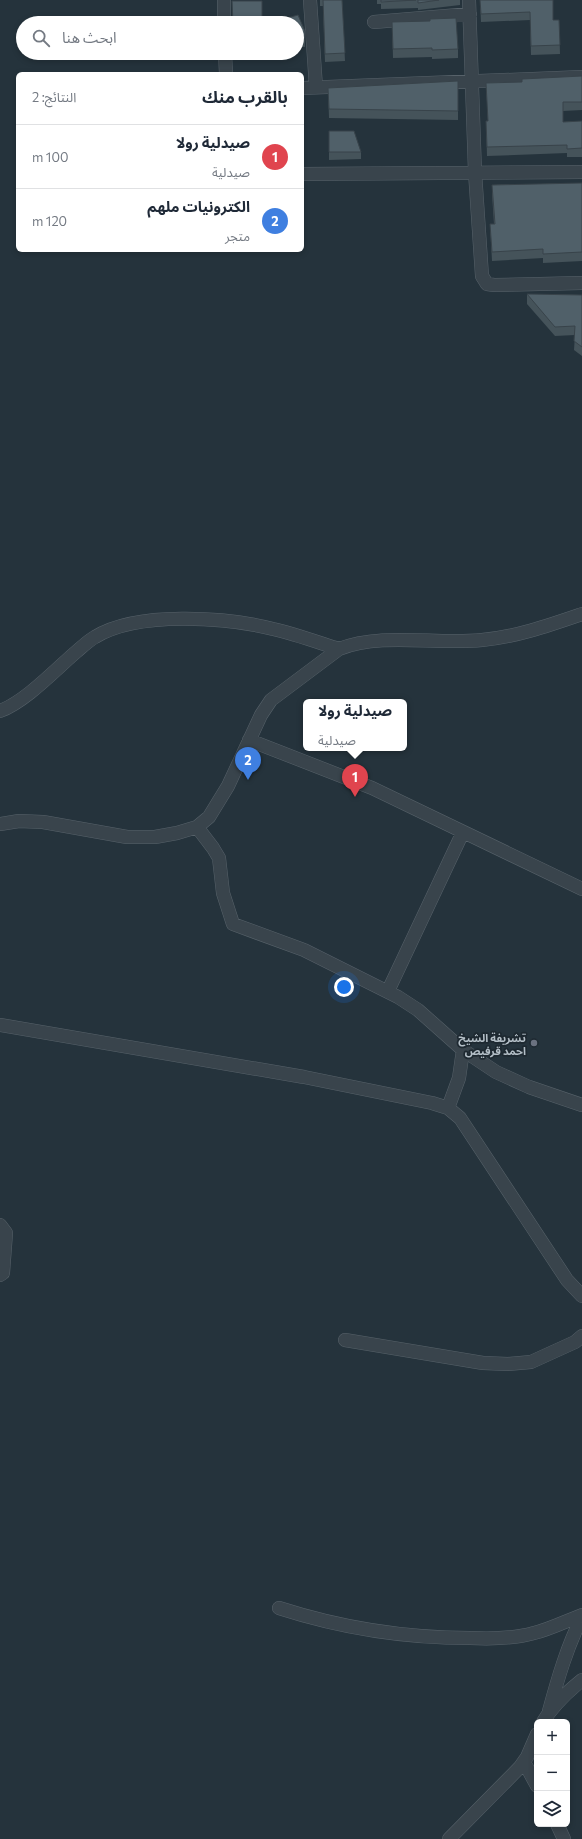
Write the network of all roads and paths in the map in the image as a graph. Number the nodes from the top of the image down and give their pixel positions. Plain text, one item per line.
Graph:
1 (224, 0) edge
2 (310, 0) edge
3 (469, 0) edge
4 (470, 14) junction
5 (224, 16) edge
6 (374, 22) dead end
7 (225, 60) edge
8 (226, 72) edge
9 (582, 77) edge
10 (472, 80) junction
11 (304, 88) edge
12 (316, 88) junction
13 (475, 172) junction
14 (582, 172) edge
15 (304, 174) edge
16 (582, 284) edge
17 (582, 614) edge
18 (339, 649) junction
19 (0, 711) edge
20 (249, 740) junction
21 (0, 824) edge
22 (197, 827) junction
23 (464, 832) junction
24 (582, 889) edge
25 (388, 991) junction
26 (0, 1025) edge
27 (464, 1050) junction
28 (582, 1105) edge
29 (448, 1108) junction
30 (0, 1224) edge
31 (0, 1275) edge
32 (582, 1296) edge
33 (582, 1336) edge
34 (345, 1340) dead end
35 (279, 1608) dead end
36 (582, 1616) edge
37 (582, 1680) edge
38 (549, 1710) junction
39 (544, 1719) edge
40 (534, 1742) edge
41 (524, 1762) junction
42 (534, 1780) edge
43 (558, 1827) edge
44 (449, 1839) edge
45 (564, 1839) edge

1 - 5 street
2 - 12 street
3 - 4 street
4 - 6 street
4 - 10 street
7 - 8 street
9 - 10 street
10 - 12 street
10 - 13 street
11 - 12 street
13 - 14 street
13 - 15 street
13 - 16 street
17 - 18 street
18 - 19 street
18 - 20 street
20 - 22 street
20 - 23 street
21 - 22 street
22 - 25 street
23 - 24 street
23 - 25 street
25 - 27 street
26 - 29 street
27 - 28 street
27 - 29 street
29 - 32 street
30 - 31 street
33 - 34 street
35 - 36 street
36 - 38 street
37 - 38 street
38 - 39 street
40 - 41 street
41 - 42 street
41 - 44 street
43 - 45 street

